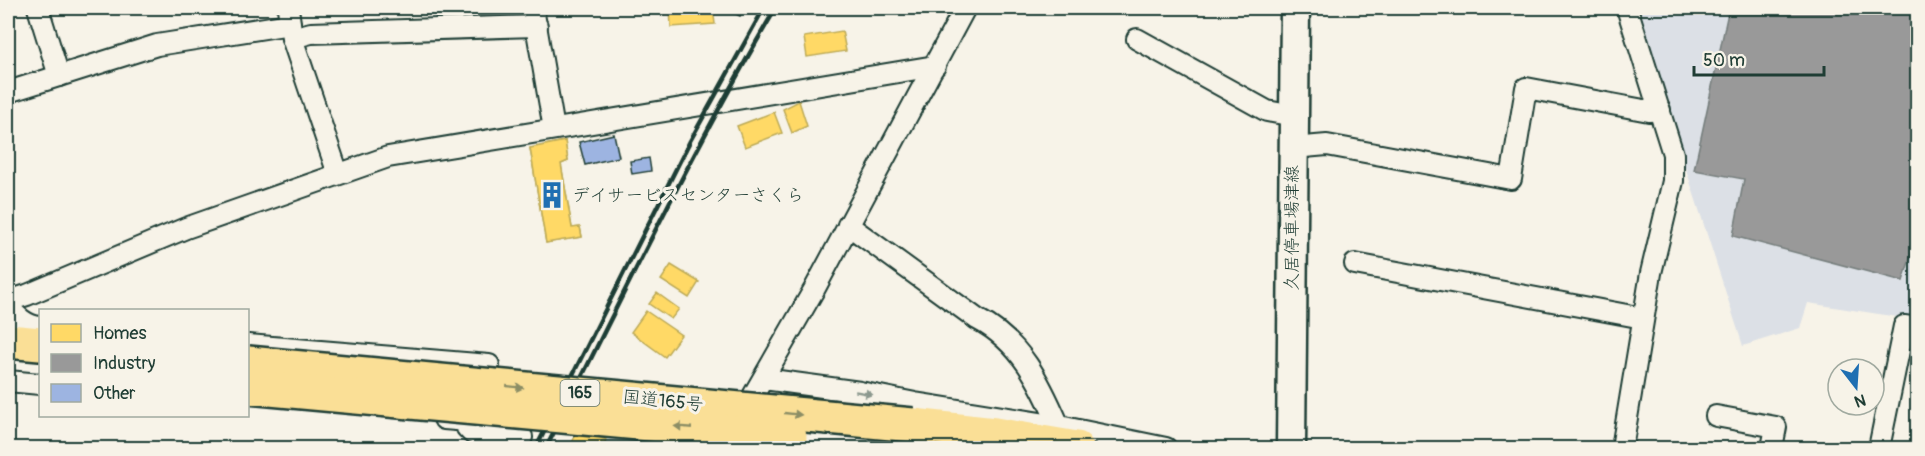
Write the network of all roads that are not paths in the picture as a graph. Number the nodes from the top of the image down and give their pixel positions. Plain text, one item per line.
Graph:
1 (38, 8) edge
2 (965, 8) edge
3 (1295, 8) edge
4 (1627, 8) edge
5 (535, 17) edge
6 (290, 23) edge
7 (1137, 39) dead end
8 (935, 66) junction
9 (59, 75) junction
10 (8, 92) edge
11 (1660, 110) junction
12 (1294, 116) junction
13 (554, 129) junction
14 (1293, 148) junction
15 (338, 174) junction
16 (848, 225) junction
17 (1355, 264) dead end
18 (8, 301) edge
19 (8, 305) edge
20 (1643, 318) junction
21 (39, 327) edge
22 (1917, 328) edge
23 (8, 341) edge
24 (39, 344) edge
25 (249, 345) edge
26 (249, 363) edge
27 (8, 364) edge
28 (39, 367) edge
29 (764, 379) junction
30 (8, 381) edge
31 (39, 384) edge
32 (249, 387) edge
33 (249, 402) edge
34 (1716, 416) dead end
35 (468, 421) junction
36 (1068, 437) edge
37 (913, 440) edge
38 (517, 448) edge
39 (723, 448) edge
40 (1166, 448) edge
41 (1291, 448) edge
42 (1622, 448) edge
43 (1772, 448) edge
44 (1879, 448) edge

1 - 9 street
2 - 8 street
3 - 12 main road, 久居停車場津線
4 - 11 street
5 - 6 street
5 - 13 street
6 - 9 street
6 - 15 street
7 - 12 street
8 - 13 street
8 - 16 street
9 - 10 street
11 - 14 street
11 - 20 street
12 - 14 main road, 久居停車場津線
13 - 15 street
14 - 41 main road, 久居停車場津線
15 - 18 street
16 - 29 street
16 - 36 street
17 - 20 street
19 - 21 street
20 - 42 street
22 - 44 street
23 - 24 highway
25 - 35 street
26 -> 37 highway, 国道165号 / 165, bridge
27 - 28 highway
29 -> 36 street, 国道165号 / 165
29 - 39 street
30 - 31 street
37 -> 32 highway, 国道165号 / 165, bridge
33 - 35 street
34 - 43 street
35 - 38 street
36 - 37 highway, 国道165号 / 165
36 - 40 street, 国道165号 / 165

